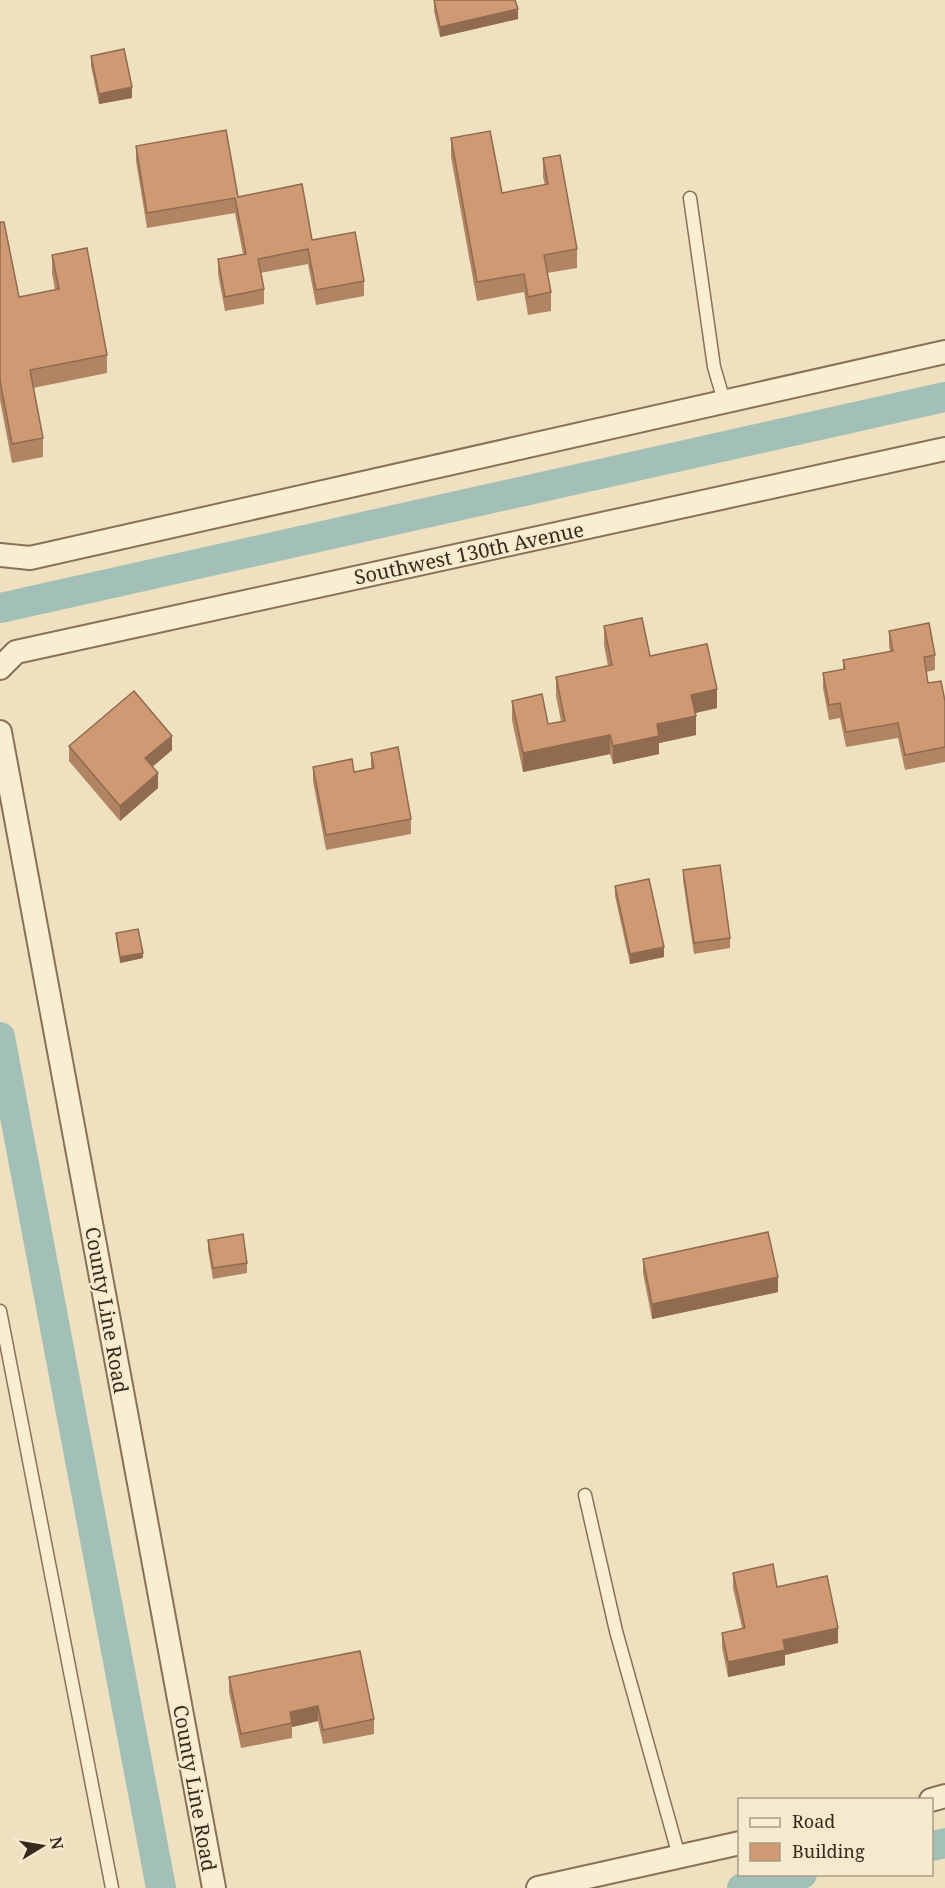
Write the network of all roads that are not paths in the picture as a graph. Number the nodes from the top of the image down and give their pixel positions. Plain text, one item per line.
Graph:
1 (690, 198) dead end
2 (945, 352) edge
3 (724, 401) junction
4 (945, 449) edge
5 (0, 555) edge
6 (0, 668) edge
7 (0, 732) edge
8 (0, 1311) edge
9 (585, 1495) dead end
10 (738, 1843) edge
11 (679, 1856) junction
12 (112, 1888) edge
13 (214, 1888) edge
14 (538, 1888) edge

1 - 3 lane
2 - 3 street
3 - 5 street
4 - 6 street, Southwest 130th Avenue
7 - 13 street, County Line Road
8 - 12 lane
9 - 11 lane
10 - 11 street
11 - 14 street

